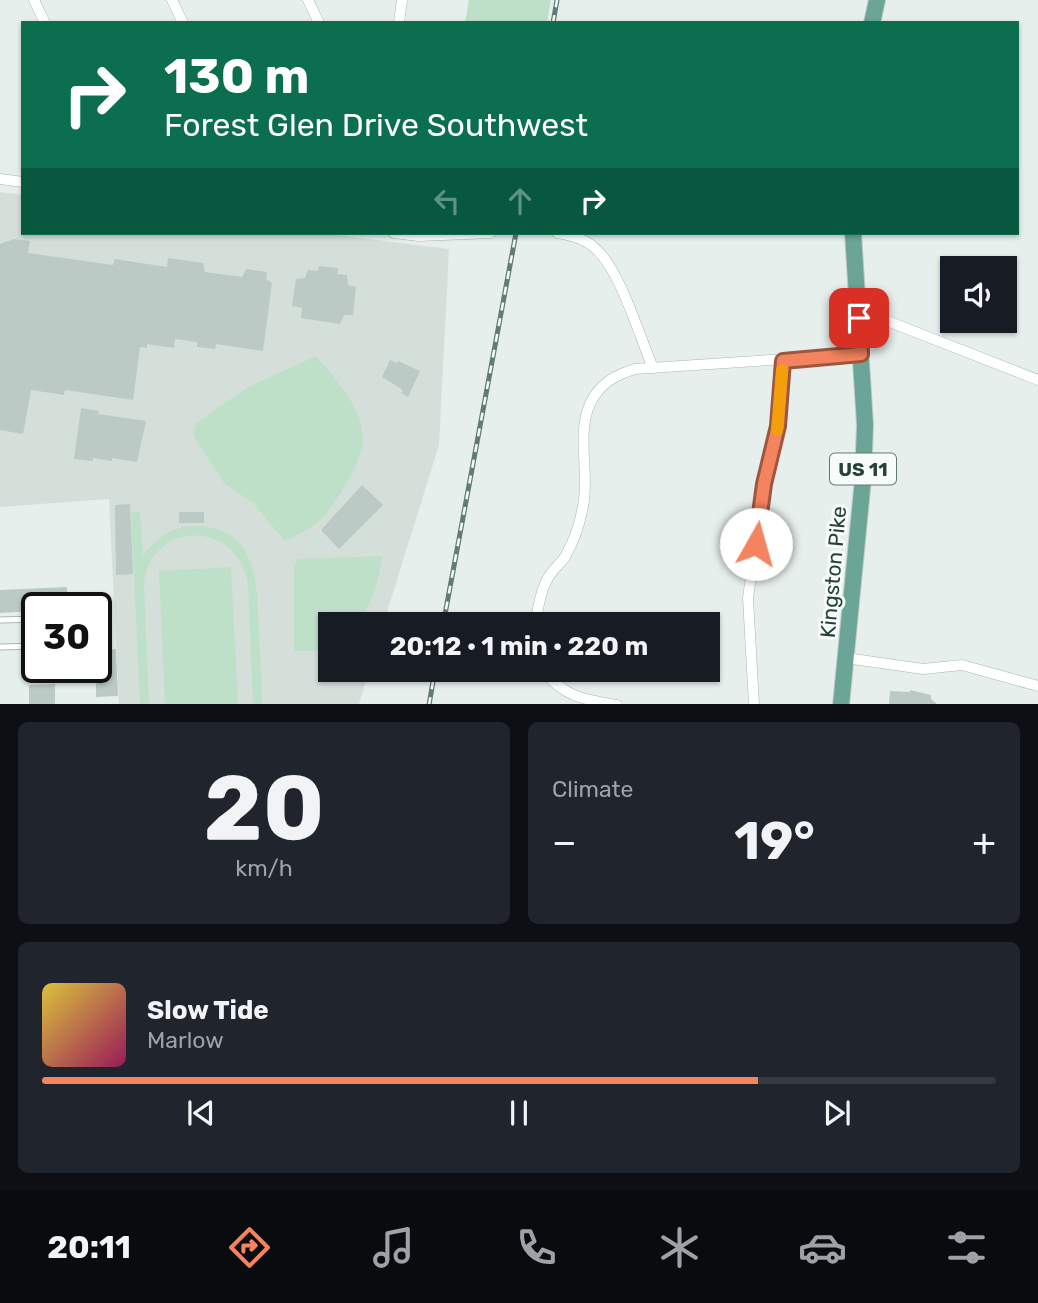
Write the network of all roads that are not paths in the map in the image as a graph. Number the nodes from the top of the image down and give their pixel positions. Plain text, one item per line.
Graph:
1 (34, 0) edge
2 (172, 0) edge
3 (308, 0) edge
4 (402, 0) edge
5 (877, 0) edge
6 (44, 21) edge
7 (182, 21) edge
8 (318, 21) edge
9 (399, 21) edge
10 (872, 21) edge
11 (0, 179) edge
12 (21, 182) edge
13 (411, 235) edge
14 (443, 235) edge
15 (565, 235) edge
16 (853, 235) edge
17 (859, 318) junction
18 (861, 354) junction
19 (783, 361) junction
20 (653, 368) junction
21 (1038, 380) edge
22 (537, 612) edge
23 (21, 619) edge
24 (0, 620) edge
25 (21, 646) edge
26 (0, 647) edge
27 (846, 658) junction
28 (551, 682) edge
29 (1038, 686) edge
30 (611, 704) edge
31 (754, 704) edge
32 (841, 704) edge

1 - 6 street
2 - 7 street
3 - 8 street
4 - 9 street
5 - 10 main road
11 - 12 street
13 - 14 street
15 - 20 street
16 - 17 main road, Kingston Pike / US 11
17 - 18 main road, Kingston Pike / US 11
17 - 21 street
18 - 19 street
18 - 27 main road, Kingston Pike / US 11
19 - 20 street
19 - 31 street
20 - 22 street
23 - 24 lane
25 - 26 lane
27 - 29 street
27 - 32 main road, Kingston Pike / US 11
28 - 30 street

